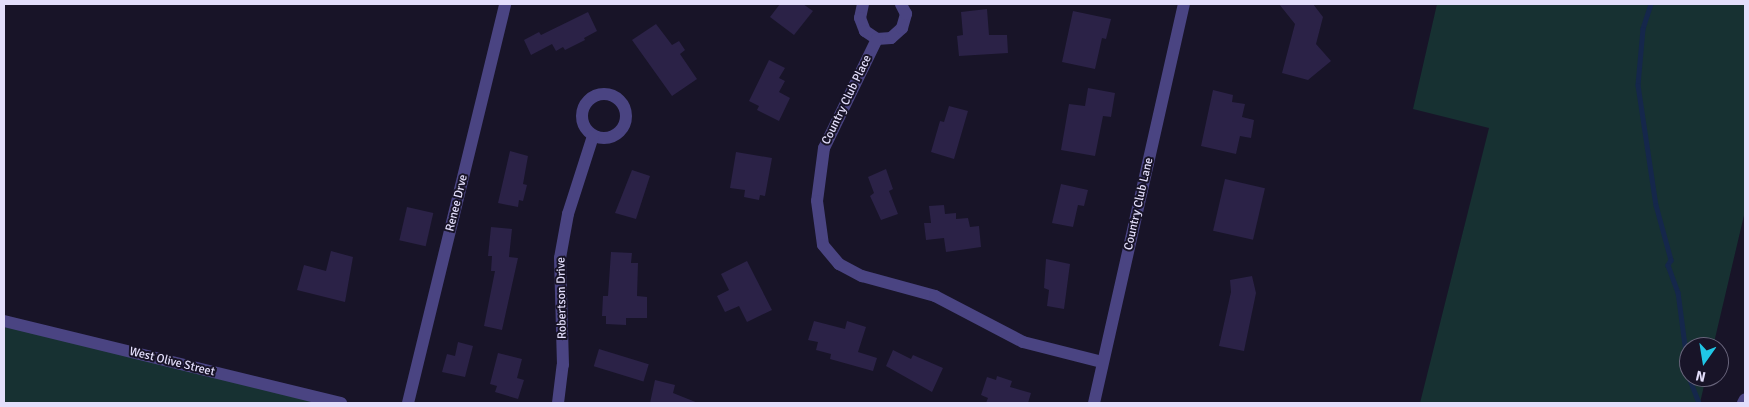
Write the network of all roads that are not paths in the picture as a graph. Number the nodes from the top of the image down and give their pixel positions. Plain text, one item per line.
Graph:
1 (505, 4) edge
2 (863, 4) edge
3 (901, 4) edge
4 (1184, 4) edge
5 (877, 39) junction
6 (593, 136) dead end
7 (4, 321) edge
8 (1102, 362) junction
9 (1745, 399) edge
10 (341, 403) edge
11 (408, 403) edge
12 (558, 403) edge
13 (1094, 403) edge
14 (1743, 403) edge

1 - 11 street, Renee Drve
2 - 5 street
3 - 5 street
4 - 8 street, Country Club Lane
5 - 8 street, Country Club Place
6 - 12 street, Robertson Drive
7 - 10 street, West Olive Street
8 - 13 street, Country Club Lane
9 - 14 street

